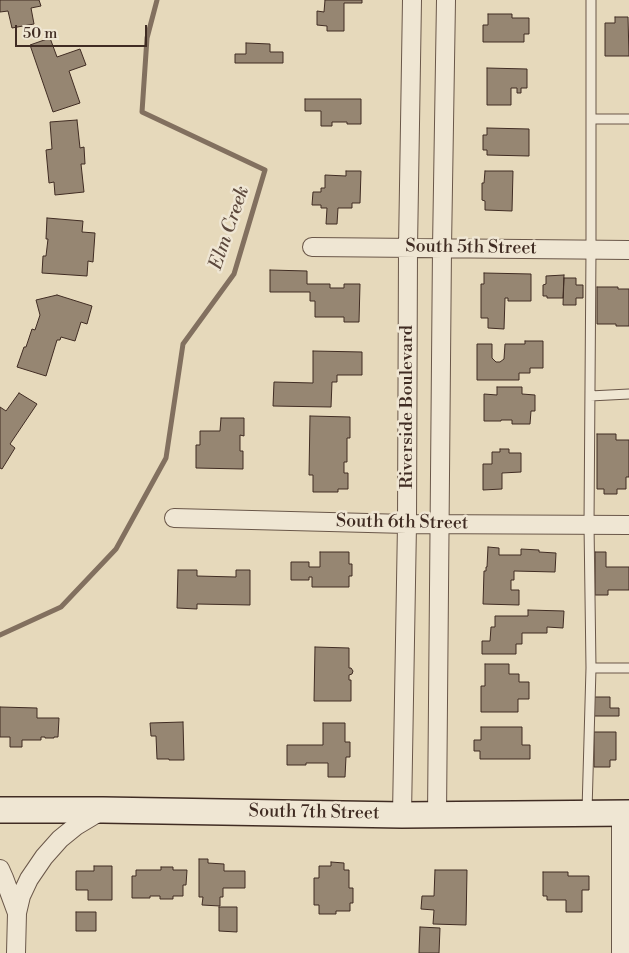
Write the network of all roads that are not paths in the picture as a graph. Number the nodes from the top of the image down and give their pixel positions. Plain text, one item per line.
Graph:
1 (412, 0) edge
2 (446, 0) edge
3 (591, 0) edge
4 (591, 119) junction
5 (629, 119) edge
6 (312, 247) dead end
7 (408, 248) junction
8 (442, 248) junction
9 (591, 249) junction
10 (629, 250) edge
11 (629, 394) edge
12 (590, 396) junction
13 (174, 518) dead end
14 (407, 524) junction
15 (439, 524) junction
16 (589, 524) junction
17 (629, 525) edge
18 (591, 668) junction
19 (629, 668) edge
20 (0, 810) edge
21 (103, 810) junction
22 (587, 814) junction
23 (625, 814) edge
24 (402, 815) junction
25 (437, 815) junction
26 (0, 869) edge
27 (17, 913) junction
28 (16, 953) edge
29 (621, 953) edge

1 - 7 street, Riverside Boulevard
2 - 8 street, Riverside Boulevard
3 - 4 lane
4 - 5 lane
4 - 9 lane
6 - 7 street, South 5th Street
7 - 8 street, South 5th Street
7 - 14 street, Riverside Boulevard
8 - 9 street, South 5th Street
8 - 15 street, Riverside Boulevard
9 - 10 street, South 5th Street
9 - 12 lane
11 - 12 lane
12 - 16 lane
13 - 14 street, South 6th Street
14 - 15 street, South 6th Street
14 - 24 street, Riverside Boulevard
15 - 16 street, South 6th Street
15 - 25 street, Riverside Boulevard
16 - 17 street, South 6th Street
16 - 18 lane
18 - 19 lane
18 - 22 lane
20 - 21 main road, South 7th Street
21 - 24 main road, South 7th Street
21 - 27 street
22 - 23 main road, South 7th Street
22 - 25 main road, South 7th Street
23 - 29 street
24 - 25 main road, South 7th Street
26 - 27 street
27 - 28 street

